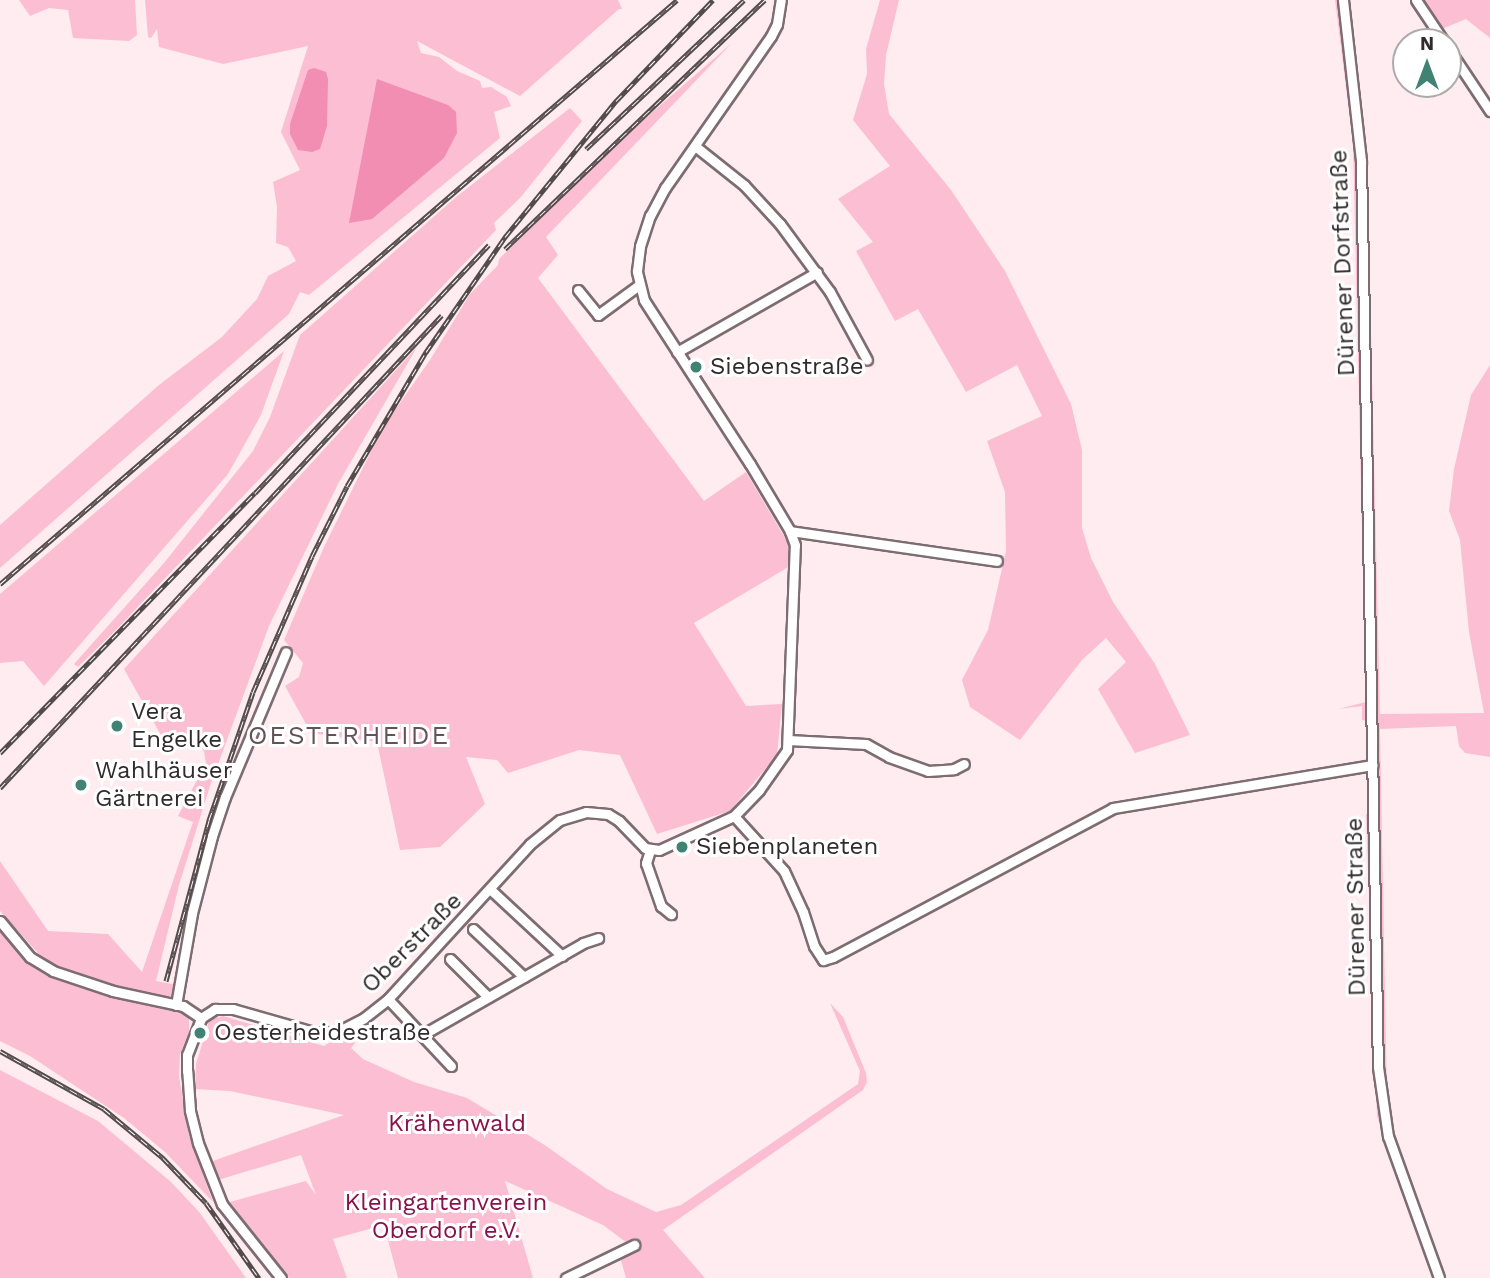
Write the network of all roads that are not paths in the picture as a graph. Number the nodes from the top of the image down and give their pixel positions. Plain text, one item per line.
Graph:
1 (781, 0) edge
2 (1343, 0) edge
3 (1416, 0) edge
4 (1435, 28) edge
5 (1462, 69) edge
6 (1490, 111) edge
7 (695, 146) junction
8 (817, 272) junction
9 (639, 285) junction
10 (579, 289) dead end
11 (677, 352) junction
12 (867, 360) dead end
13 (1369, 526) joint
14 (790, 531) junction
15 (997, 561) dead end
16 (286, 652) dead end
17 (788, 740) junction
18 (964, 764) dead end
19 (1372, 765) junction
20 (734, 816) junction
21 (650, 850) junction
22 (491, 890) junction
23 (671, 914) dead end
24 (0, 922) edge
25 (473, 929) dead end
26 (598, 938) dead end
27 (436, 950) junction
28 (562, 956) junction
29 (524, 977) junction
30 (488, 997) junction
31 (388, 999) junction
32 (176, 1005) junction
33 (201, 1018) junction
34 (422, 1035) junction
35 (452, 1066) dead end
36 (635, 1245) dead end
37 (281, 1278) edge
38 (566, 1278) edge
39 (1439, 1278) edge

1 - 7 street
2 - 13 street, Dürener Dorfstraße
3 - 4 street
5 - 6 street
7 - 8 street
7 - 9 street
8 - 11 street
8 - 12 street
9 - 10 street
9 - 11 street
11 - 14 street
13 - 19 street, Dürener Straße
14 - 15 street
14 - 17 street
16 - 32 street
17 - 18 street
17 - 20 street
19 - 20 street
19 - 39 street, Dürener Straße
20 - 21 street
21 - 22 street, Oberstraße
21 - 23 street
22 - 27 street, Oberstraße
22 - 28 street
24 - 32 street
25 - 29 street
26 - 28 street
27 - 30 street
27 - 31 street, Oberstraße
28 - 29 street
29 - 30 street
30 - 34 street
31 - 33 street, Oberstraße
31 - 34 street
32 - 33 street
33 - 37 street
34 - 35 street
36 - 38 street

